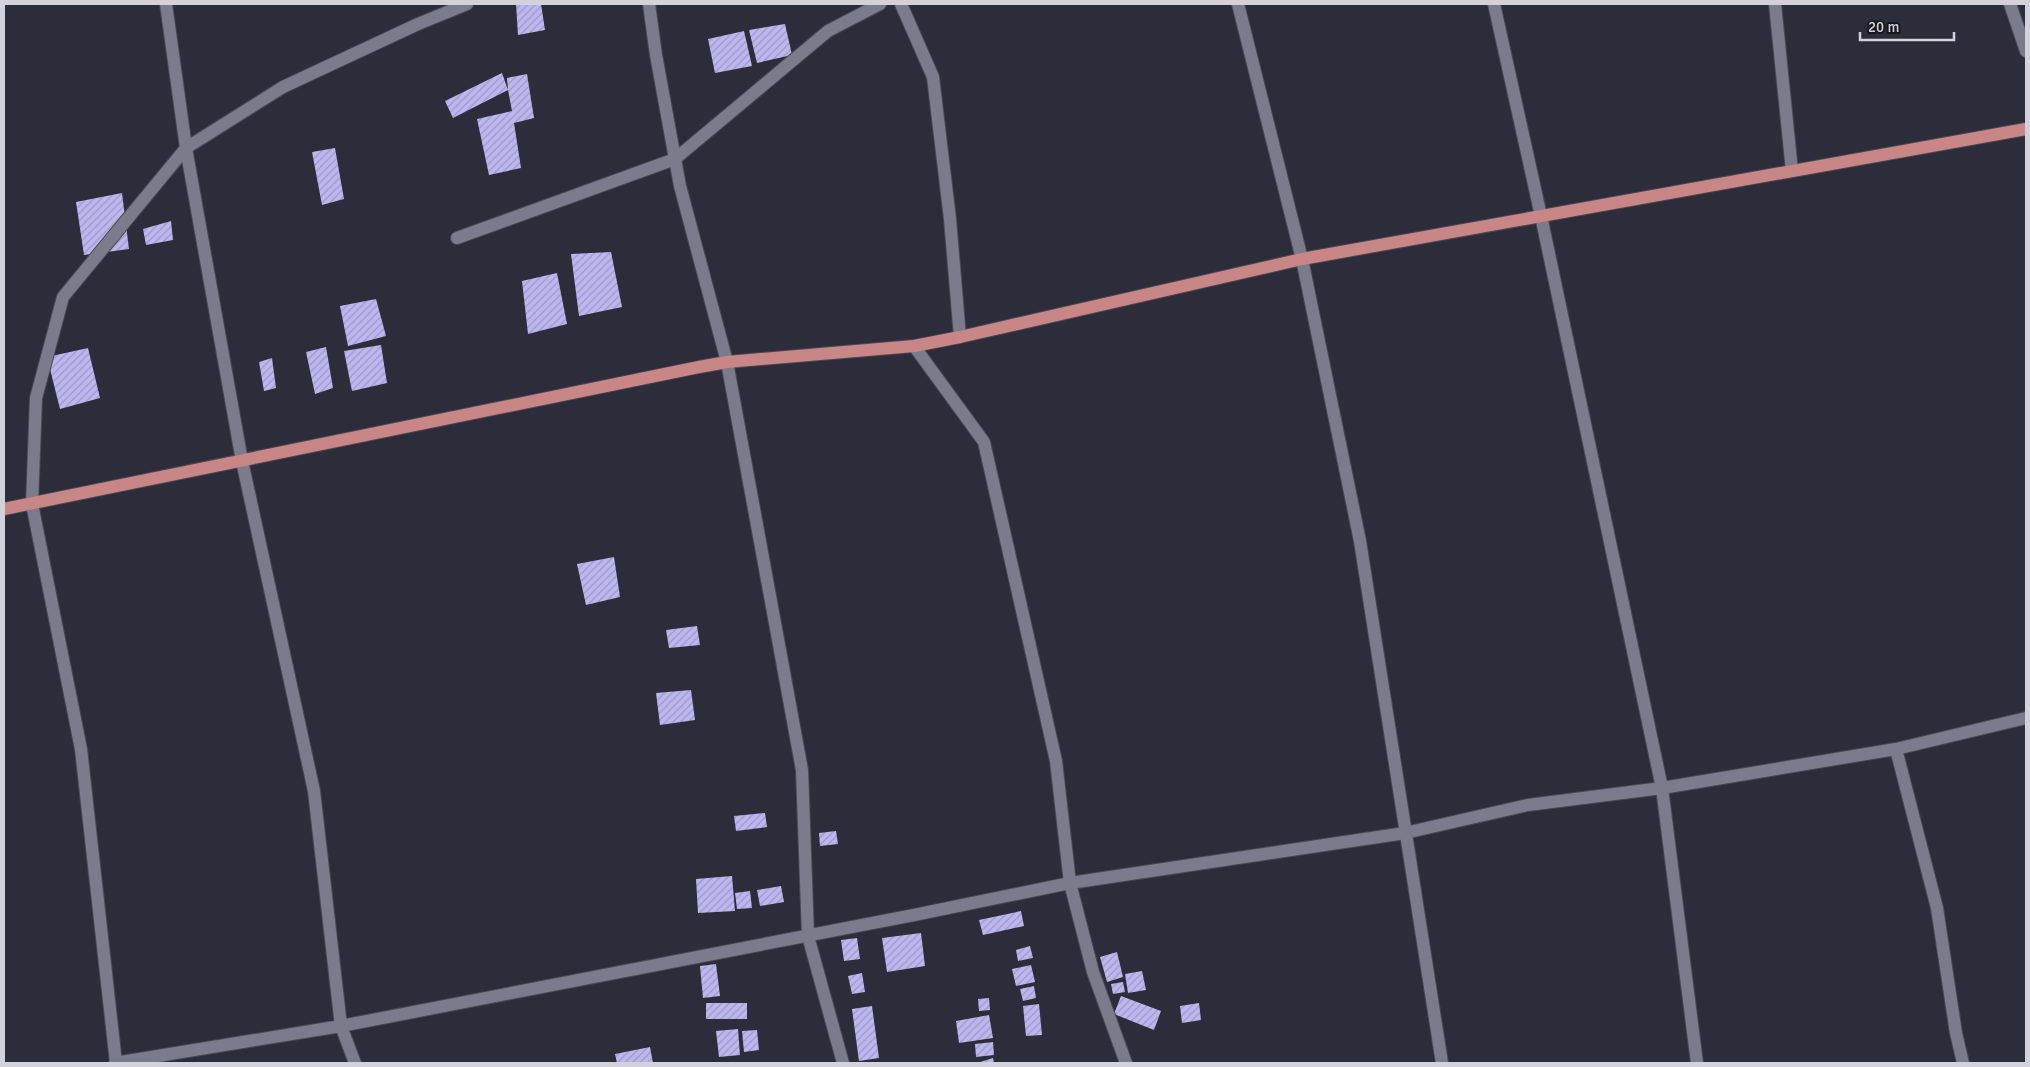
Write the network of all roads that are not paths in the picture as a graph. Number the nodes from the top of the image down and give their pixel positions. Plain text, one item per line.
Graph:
1 (166, 4) edge
2 (467, 4) edge
3 (649, 4) edge
4 (880, 4) edge
5 (902, 4) edge
6 (1238, 4) edge
7 (1494, 4) edge
8 (1775, 4) edge
9 (2010, 4) edge
10 (2026, 51) edge
11 (2026, 129) edge
12 (186, 148) junction
13 (675, 159) junction
14 (1792, 171) junction
15 (1541, 216) junction
16 (456, 238) dead end
17 (1302, 259) junction
18 (960, 337) junction
19 (914, 346) junction
20 (726, 362) junction
21 (242, 461) junction
22 (32, 504) junction
23 (4, 509) edge
24 (2026, 718) edge
25 (1896, 749) junction
26 (1662, 788) junction
27 (1405, 833) junction
28 (1070, 883) junction
29 (808, 936) junction
30 (341, 1026) junction
31 (116, 1063) edge
32 (355, 1063) edge
33 (843, 1063) edge
34 (1126, 1063) edge
35 (1442, 1063) edge
36 (1697, 1063) edge
37 (1963, 1063) edge

1 - 12 street
2 - 12 street
3 - 13 street
4 - 13 street
5 - 18 street
6 - 17 street
7 - 15 street
8 - 14 street
9 - 10 street
11 - 14 main road
12 - 21 street
12 - 22 street
13 - 16 street
13 - 20 street
14 - 15 main road
15 - 17 main road
15 - 26 street
17 - 18 main road
17 - 27 street
18 - 19 main road
19 - 20 main road
19 - 28 street
20 - 21 main road
20 - 29 street
21 - 22 main road
21 - 30 street
22 - 23 main road
22 - 31 street
24 - 25 street
25 - 26 street
25 - 37 street
26 - 27 street
26 - 36 street
27 - 28 street
27 - 35 street
28 - 29 street
28 - 34 street
29 - 30 street
29 - 33 street
30 - 31 street
30 - 32 street

